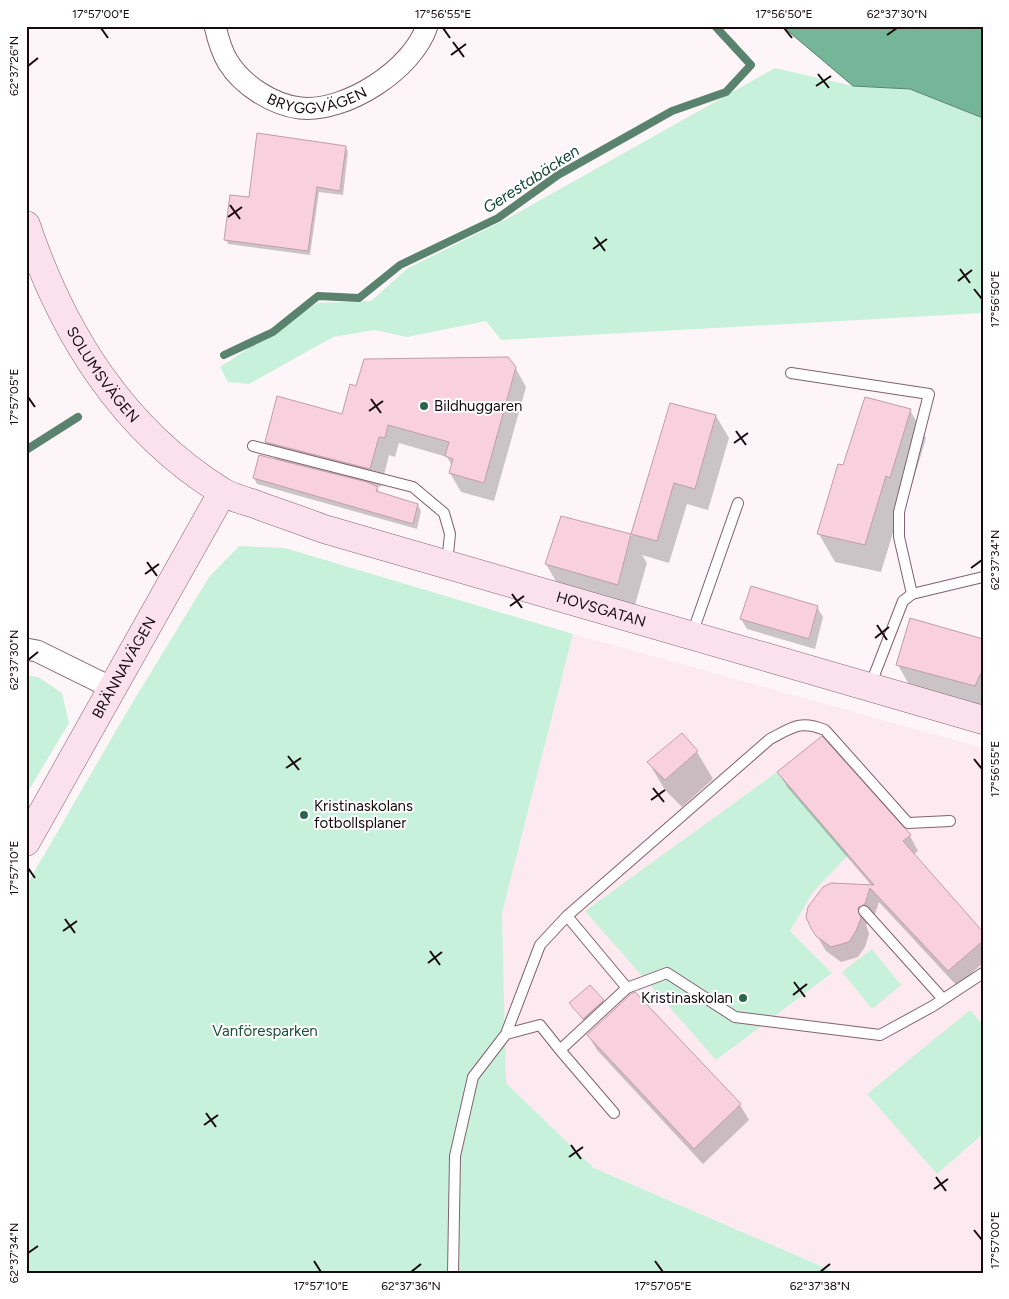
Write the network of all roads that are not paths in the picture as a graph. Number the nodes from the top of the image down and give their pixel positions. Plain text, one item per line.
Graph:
1 (215, 26) edge
2 (427, 26) edge
3 (26, 225) edge
4 (790, 373) dead end
5 (254, 446) dead end
6 (222, 492) junction
7 (738, 503) dead end
8 (447, 565) junction
9 (983, 577) edge
10 (912, 594) junction
11 (691, 635) junction
12 (26, 649) edge
13 (869, 687) junction
14 (112, 688) junction
15 (983, 720) edge
16 (950, 821) dead end
17 (26, 842) edge
18 (864, 911) dead end
19 (567, 916) junction
20 (983, 973) edge
21 (627, 988) junction
22 (943, 999) junction
23 (506, 1034) junction
24 (560, 1050) junction
25 (614, 1113) dead end
26 (453, 1273) edge

1 - 2 street, BRYGGVÄGEN
3 - 6 main road, SOLUMSVÄGEN
4 - 10 lane
5 - 8 lane
6 - 8 main road, HOVSGATAN
6 - 14 main road, BRÄNNAVÄGEN
7 - 11 lane
8 - 11 main road, HOVSGATAN
9 - 10 lane
10 - 13 lane
11 - 13 main road, HOVSGATAN
12 - 14 street
13 - 15 main road, HOVSGATAN
14 - 17 main road, BRÄNNAVÄGEN
16 - 19 lane
18 - 22 lane
19 - 21 lane
19 - 23 lane
20 - 22 lane
21 - 22 lane
21 - 24 lane
23 - 24 lane
23 - 26 lane
24 - 25 lane

